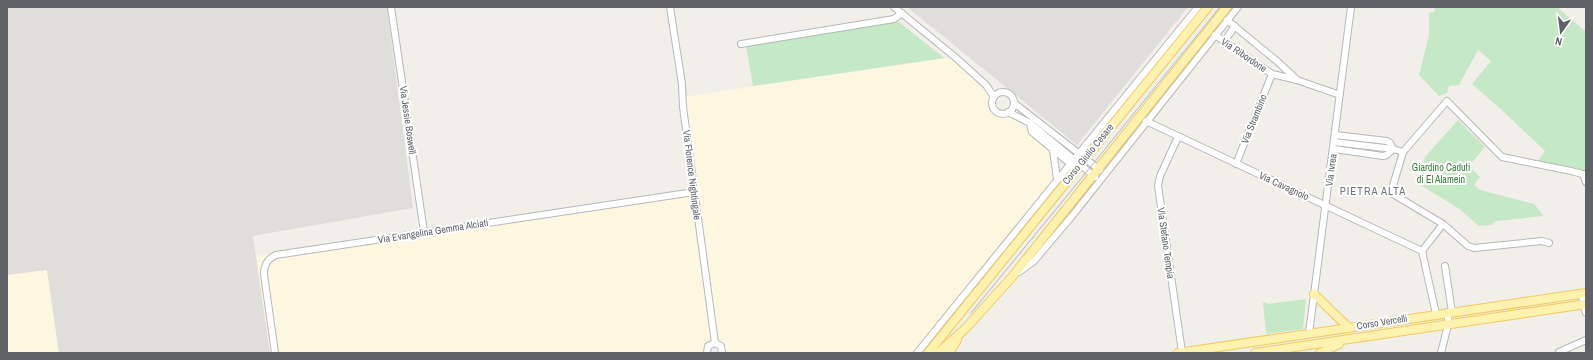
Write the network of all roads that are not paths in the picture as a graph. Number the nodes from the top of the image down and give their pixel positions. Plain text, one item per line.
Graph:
1 (391, 7) edge
2 (670, 7) edge
3 (894, 7) edge
4 (1198, 7) edge
5 (1208, 7) edge
6 (1226, 7) edge
7 (1238, 7) edge
8 (1351, 7) edge
9 (902, 14) junction
10 (1227, 20) junction
11 (1235, 26) junction
12 (1215, 35) junction
13 (1224, 42) junction
14 (741, 44) dead end
15 (1188, 62) junction
16 (1272, 74) junction
17 (1297, 80) junction
18 (986, 85) junction
19 (1000, 92) junction
20 (1340, 95) junction
21 (994, 97) junction
22 (1014, 104) junction
23 (1008, 112) junction
24 (1146, 121) junction
25 (1030, 123) junction
26 (1335, 135) junction
27 (1178, 137) junction
28 (1334, 142) junction
29 (1334, 149) junction
30 (1393, 149) junction
31 (1053, 150) junction
32 (1403, 152) junction
33 (1078, 161) junction
34 (1236, 164) junction
35 (1099, 174) junction
36 (1584, 175) edge
37 (1057, 180) junction
38 (1586, 183) edge
39 (1586, 189) edge
40 (694, 192) junction
41 (1325, 206) junction
42 (1443, 224) junction
43 (424, 232) junction
44 (1549, 243) dead end
45 (1422, 251) junction
46 (1445, 266) dead end
47 (1584, 293) edge
48 (1314, 294) junction
49 (967, 298) junction
50 (1584, 304) edge
51 (1450, 312) junction
52 (1586, 313) edge
53 (1436, 314) junction
54 (1448, 325) junction
55 (1349, 328) junction
56 (965, 329) junction
57 (1309, 333) junction
58 (1351, 338) junction
59 (1586, 340) edge
60 (714, 343) junction
61 (1305, 349) edge
62 (1264, 352) junction
63 (1560, 352) edge
64 (275, 353) edge
65 (707, 353) edge
66 (722, 353) edge
67 (917, 353) edge
68 (928, 353) edge
69 (938, 353) edge
70 (949, 353) edge
71 (1180, 353) edge
72 (1255, 353) edge
73 (1274, 353) edge
74 (1320, 353) edge
75 (1441, 353) edge

1 - 43 street, Via Jessie Boswell
2 - 40 street, Via Florence Nightingale
3 - 9 street
4 - 33 street, Corso Giulio Cesare
5 - 33 main road, Corso Giulio Cesare
6 - 15 main road, Corso Giulio Cesare
7 - 10 street, Corso Giulio Cesare
8 - 20 street, Via Ivrea
9 - 14 street
9 - 18 street
10 - 11 street, Via Ribordone
10 - 12 street, Corso Giulio Cesare
11 - 13 street
11 - 17 street, Via Ribordone
12 - 13 street, Via Ribordone
12 - 15 street, Corso Giulio Cesare
13 - 16 street, Via Ribordone
15 - 24 street, Corso Giulio Cesare
15 - 35 main road, Corso Giulio Cesare
16 - 17 street, Via Ribordone
16 - 34 street, Via Strambino
17 - 20 street, Via Ribordone
18 - 19 street
18 - 21 street
19 - 21 street
19 - 22 street
20 - 26 street, Via Ivrea
21 - 23 street
22 - 23 street
22 - 33 street
23 - 25 street
24 - 27 street, Via Cavagnolo
24 - 35 street, Corso Giulio Cesare
25 - 31 street
25 - 33 street
26 - 28 street, Via Ivrea
26 - 30 street
27 - 34 street, Via Cavagnolo
27 - 71 street, Via Stefano Tempia
28 - 29 street, Via Ivrea
28 - 30 street
29 - 30 street
29 - 41 street, Via Ivrea
30 - 32 street
31 - 33 street
31 - 37 street
32 - 36 street
32 - 42 street
33 - 35 street
33 - 37 street, Corso Giulio Cesare
33 - 49 main road, Corso Giulio Cesare
34 - 41 street, Via Cavagnolo
35 - 56 main road, Corso Giulio Cesare
36 - 38 street
37 - 49 street, Corso Giulio Cesare
38 - 39 street
40 - 43 street, Via Evangelina Gemma Alciati
40 - 60 street, Via Florence Nightingale
41 - 45 street, Via Cavagnolo
41 - 48 street, Via Ivrea
42 - 44 street
42 - 45 street
43 - 64 street, Via Evangelina Gemma Alciati
45 - 53 street
46 - 51 street
47 - 50 street
47 - 51 main road, Corso Vercelli
48 - 55 main road
48 - 57 street, Via Ivrea
49 - 67 street, Corso Giulio Cesare
49 - 68 main road, Corso Giulio Cesare
50 - 52 street
50 - 54 main road, Corso Vercelli
51 - 53 main road, Corso Vercelli
51 - 54 street
53 - 55 main road, Corso Vercelli
54 - 58 main road, Corso Vercelli
54 - 75 street
55 - 57 main road, Corso Vercelli
56 - 69 main road, Corso Giulio Cesare
56 - 70 main road
57 - 61 main road
57 - 71 main road, Corso Vercelli
58 - 61 main road, Corso Vercelli
58 - 74 main road
59 - 63 street
60 - 65 street
60 - 66 street
61 - 62 main road, Corso Vercelli
62 - 72 main road, Corso Vercelli
62 - 73 main road

